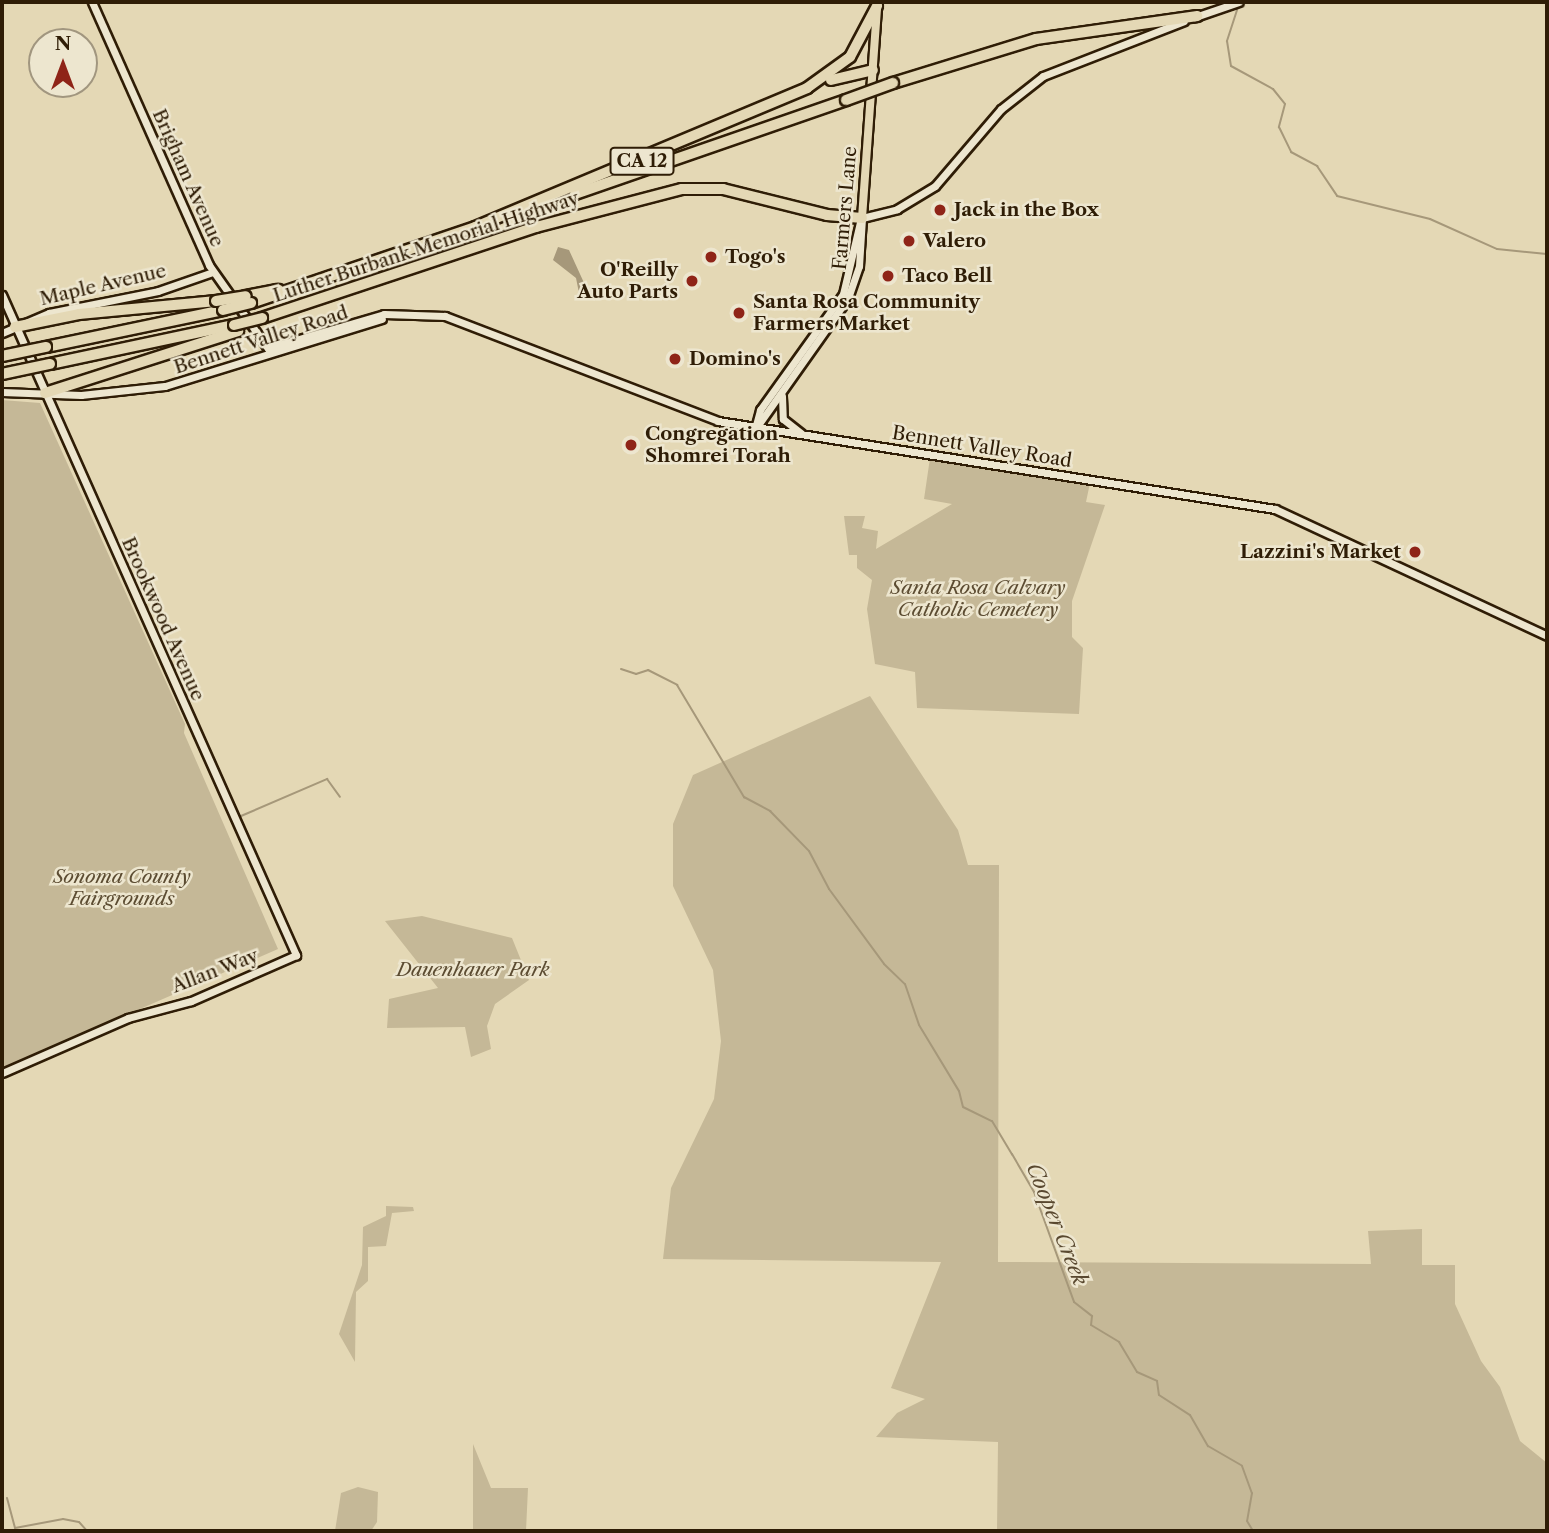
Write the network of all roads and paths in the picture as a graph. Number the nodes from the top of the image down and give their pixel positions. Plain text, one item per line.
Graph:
1 (92, 2) edge
2 (1239, 2) edge
3 (877, 4) edge
4 (1197, 16) junction
5 (873, 70) junction
6 (807, 88) junction
7 (862, 218) junction
8 (475, 227) junction
9 (213, 272) junction
10 (2, 295) edge
11 (220, 306) junction
12 (404, 313) junction
13 (15, 327) junction
14 (235, 328) junction
15 (2, 333) edge
16 (268, 348) junction
17 (2, 356) edge
18 (274, 356) junction
19 (2, 374) edge
20 (784, 388) junction
21 (2, 392) edge
22 (45, 393) junction
23 (756, 428) junction
24 (808, 436) junction
25 (1547, 636) edge
26 (296, 955) joint
27 (2, 1073) edge

1 - 9 street, Brigham Avenue
2 - 4 street
3 - 5 main road, Farmers Lane / CA 12
3 - 6 highway, CA 12
4 - 7 street
4 - 8 highway, bridge
5 - 6 highway
5 - 7 main road, Farmers Lane / CA 12
6 - 8 highway, CA 12
7 - 14 highway, Luther Burbank Memorial Highway / CA 12, bridge
7 - 20 street, Farmers Lane
7 - 23 street
8 - 11 highway, Luther Burbank Memorial Highway / CA 12, bridge
9 - 13 street, Maple Avenue
9 - 16 street, Brigham Avenue
10 - 13 street, Brookwood Avenue
11 - 13 highway
11 - 17 highway, Luther Burbank Memorial Highway / CA 12, bridge
12 - 16 street, Bennett Valley Road
12 - 18 street, Bennett Valley Road
12 - 23 street, Bennett Valley Road
13 - 15 street, Maple Avenue
13 - 22 street, Brookwood Avenue
14 - 19 highway, Luther Burbank Memorial Highway / CA 12, bridge
14 - 22 highway
16 - 18 street, Brigham Avenue
18 - 22 street, Bennett Valley Road
20 - 23 street, Farmers Lane
20 - 24 street
21 - 22 street, Bennett Valley Road
22 - 26 street, Brookwood Avenue
23 - 24 street, Bennett Valley Road
24 - 25 street, Bennett Valley Road
26 - 27 street, Allan Way

